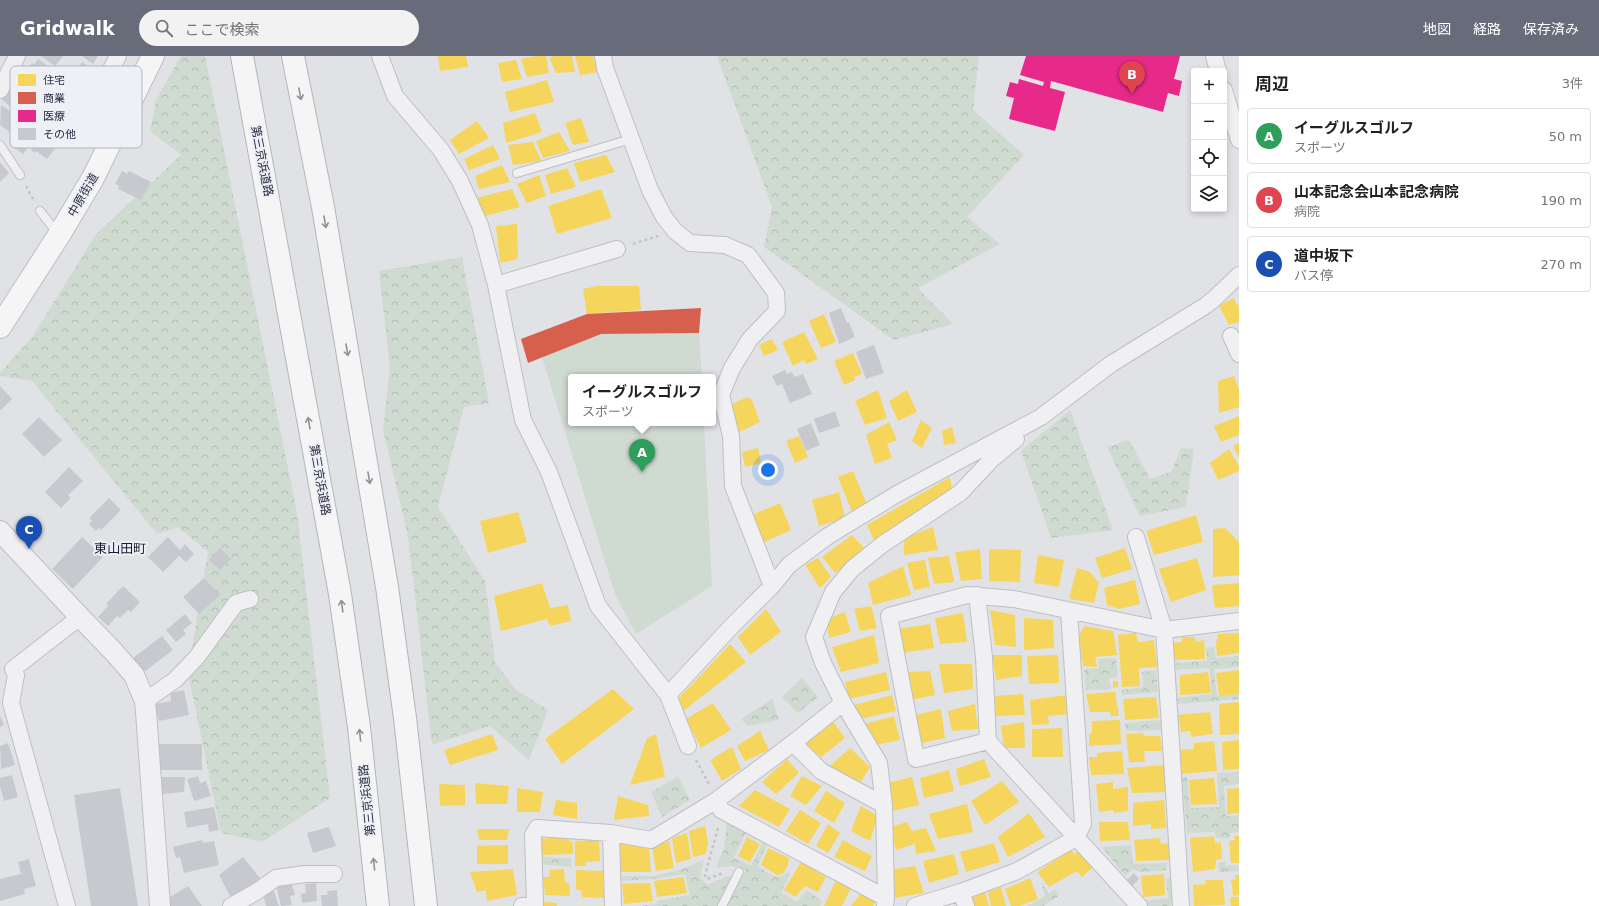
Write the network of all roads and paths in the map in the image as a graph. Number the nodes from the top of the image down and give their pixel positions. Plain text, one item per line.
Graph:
1 (17, 56) edge
2 (118, 56) edge
3 (153, 56) edge
4 (242, 56) edge
5 (293, 56) edge
6 (380, 56) edge
7 (603, 56) edge
8 (1214, 56) edge
9 (12, 66) edge
10 (113, 66) edge
11 (1217, 68) edge
12 (10, 70) edge
13 (142, 79) edge
14 (0, 90) edge
15 (1227, 100) edge
16 (630, 139) junction
17 (1239, 140) edge
18 (0, 145) edge
19 (108, 148) edge
20 (517, 174) dead end
21 (20, 175) joint
22 (40, 211) joint
23 (675, 231) junction
24 (59, 235) junction
25 (617, 249) joint
26 (1239, 276) edge
27 (496, 285) junction
28 (0, 327) edge
29 (1231, 336) dead end
30 (1239, 354) edge
31 (1041, 417) junction
32 (0, 531) edge
33 (1136, 537) dead end
34 (772, 586) junction
35 (977, 595) junction
36 (250, 599) dead end
37 (1069, 610) junction
38 (80, 618) junction
39 (1239, 621) edge
40 (1164, 630) junction
41 (6, 671) edge
42 (668, 695) junction
43 (145, 701) junction
44 (843, 702) junction
45 (988, 741) junction
46 (793, 742) junction
47 (688, 746) joint
48 (884, 805) junction
49 (720, 809) junction
50 (611, 832) junction
51 (1076, 838) junction
52 (739, 872) joint
53 (334, 874) dead end
54 (963, 899) edge
55 (426, 902) edge
56 (885, 902) edge
57 (378, 904) edge
58 (531, 905) edge
59 (67, 906) edge
60 (160, 906) edge
61 (231, 906) edge
62 (613, 906) edge
63 (722, 906) edge
64 (915, 906) edge
65 (1139, 906) edge
66 (1181, 906) edge

1 - 9 street
2 - 10 street
3 - 13 main road, 中原街道
57 -> 4 main road, 第三京浜道路
5 -> 55 main road
6 - 27 street
7 - 16 street
8 - 11 street
12 - 14 street
15 - 17 street
16 - 20 lane
16 - 23 street
18 - 21 lane
19 - 24 main road, 中原街道
21 - 22 path
22 - 24 lane
23 - 25 path
23 - 34 street
24 - 28 main road, 中原街道
25 - 27 street
26 - 31 street
27 - 42 street
29 - 30 street
31 - 34 street
31 - 44 street
32 - 38 street
33 - 40 street
34 - 42 street
35 - 37 street
35 - 45 street
35 - 45 street
36 - 43 street
37 - 40 street
37 - 51 street
38 - 41 street
38 - 43 street
39 - 40 street
40 - 66 street
41 - 59 street
42 - 47 street
43 - 60 street
44 - 46 street
44 - 48 street
45 - 51 street
46 - 48 street
46 - 49 street
47 - 49 path
48 - 56 street
49 - 50 street
49 - 52 path
49 - 56 street
50 - 58 street
50 - 62 street
51 - 54 street
51 - 65 street
52 - 63 lane
53 - 61 street
54 - 64 street

